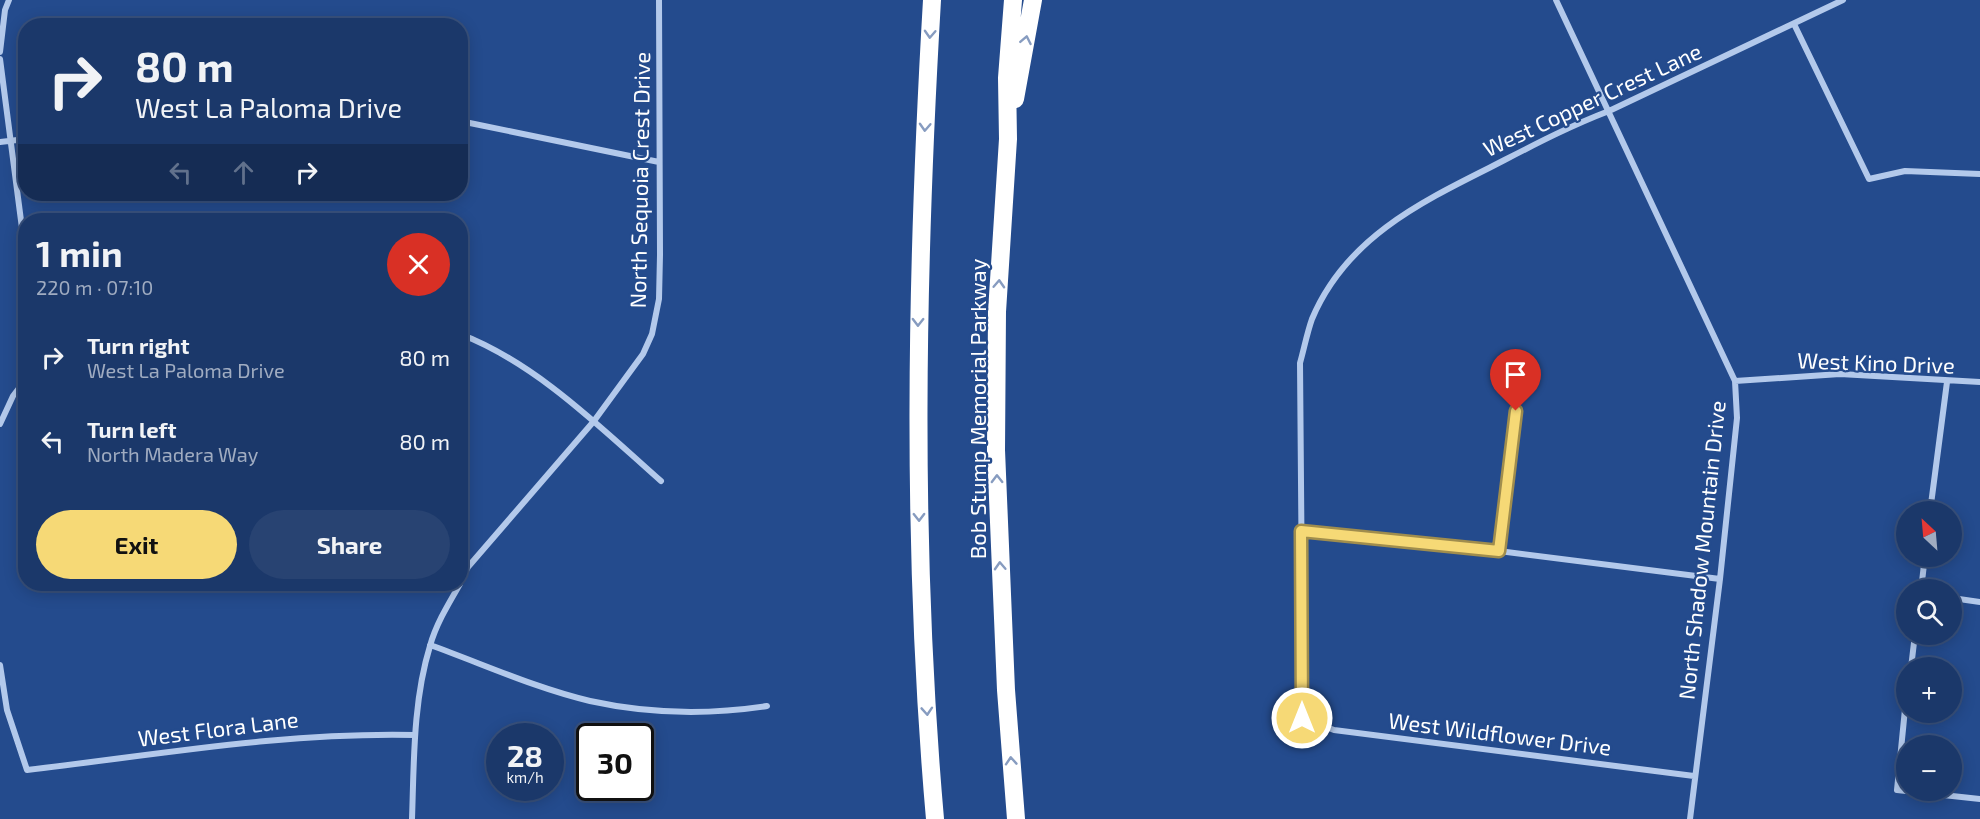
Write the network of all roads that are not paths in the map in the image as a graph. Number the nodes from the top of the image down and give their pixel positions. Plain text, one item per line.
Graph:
1 (9, 0) edge
2 (659, 0) edge
3 (932, 0) edge
4 (1013, 0) edge
5 (1033, 0) edge
6 (1556, 0) edge
7 (1843, 0) edge
8 (1794, 24) junction
9 (0, 52) edge
10 (0, 59) edge
11 (1609, 111) junction
12 (468, 123) edge
13 (1008, 139) junction
14 (18, 140) edge
15 (9, 141) junction
16 (0, 142) edge
17 (659, 162) junction
18 (1980, 174) edge
19 (19, 213) edge
20 (468, 337) edge
21 (1735, 381) junction
22 (1947, 382) junction
23 (1980, 382) edge
24 (18, 389) edge
25 (1516, 411) dead end
26 (594, 421) junction
27 (0, 424) edge
28 (661, 481) dead end
29 (1931, 501) edge
30 (1301, 531) junction
31 (1499, 551) junction
32 (468, 567) edge
33 (1720, 579) junction
34 (456, 591) edge
35 (1962, 599) edge
36 (1980, 602) edge
37 (430, 645) junction
38 (0, 665) edge
39 (767, 706) dead end
40 (1302, 718) joint
41 (1904, 723) edge
42 (415, 735) junction
43 (1694, 776) junction
44 (1980, 799) edge
45 (412, 819) edge
46 (935, 819) edge
47 (1016, 819) edge
48 (1690, 819) edge

1 - 9 street
2 - 17 street, North Sequoia Crest Drive
3 -> 46 highway
4 - 13 highway, Bob Stump Memorial Parkway
13 -> 5 highway
6 - 11 street, North Shadow Mountain Drive
7 - 8 street, West Copper Crest Lane
8 - 11 street, West Copper Crest Lane
8 - 18 street
10 - 15 street
11 - 21 street, North Shadow Mountain Drive
11 - 30 street, West Copper Crest Lane
12 - 17 street
47 -> 13 highway, Bob Stump Memorial Parkway
14 - 15 street
15 - 16 street
15 - 19 street
17 - 26 street, North Sequoia Crest Drive
20 - 26 street
21 - 22 street, West Kino Drive
21 - 33 street, North Shadow Mountain Drive
22 - 23 street, West Kino Drive
22 - 29 street
24 - 27 street
25 - 31 street
26 - 28 street
26 - 32 street, North Sequoia Crest Drive
30 - 31 street
30 - 40 street, West Copper Crest Lane
31 - 33 street
33 - 43 street, North Shadow Mountain Drive
34 - 37 street, North Sequoia Crest Drive
35 - 36 street
37 - 39 street
37 - 42 street, North Sequoia Crest Drive
38 - 42 street, West Flora Lane
40 - 43 street, West Wildflower Drive
41 - 44 street
42 - 45 street, North Sequoia Crest Drive
43 - 48 street, North Shadow Mountain Drive

